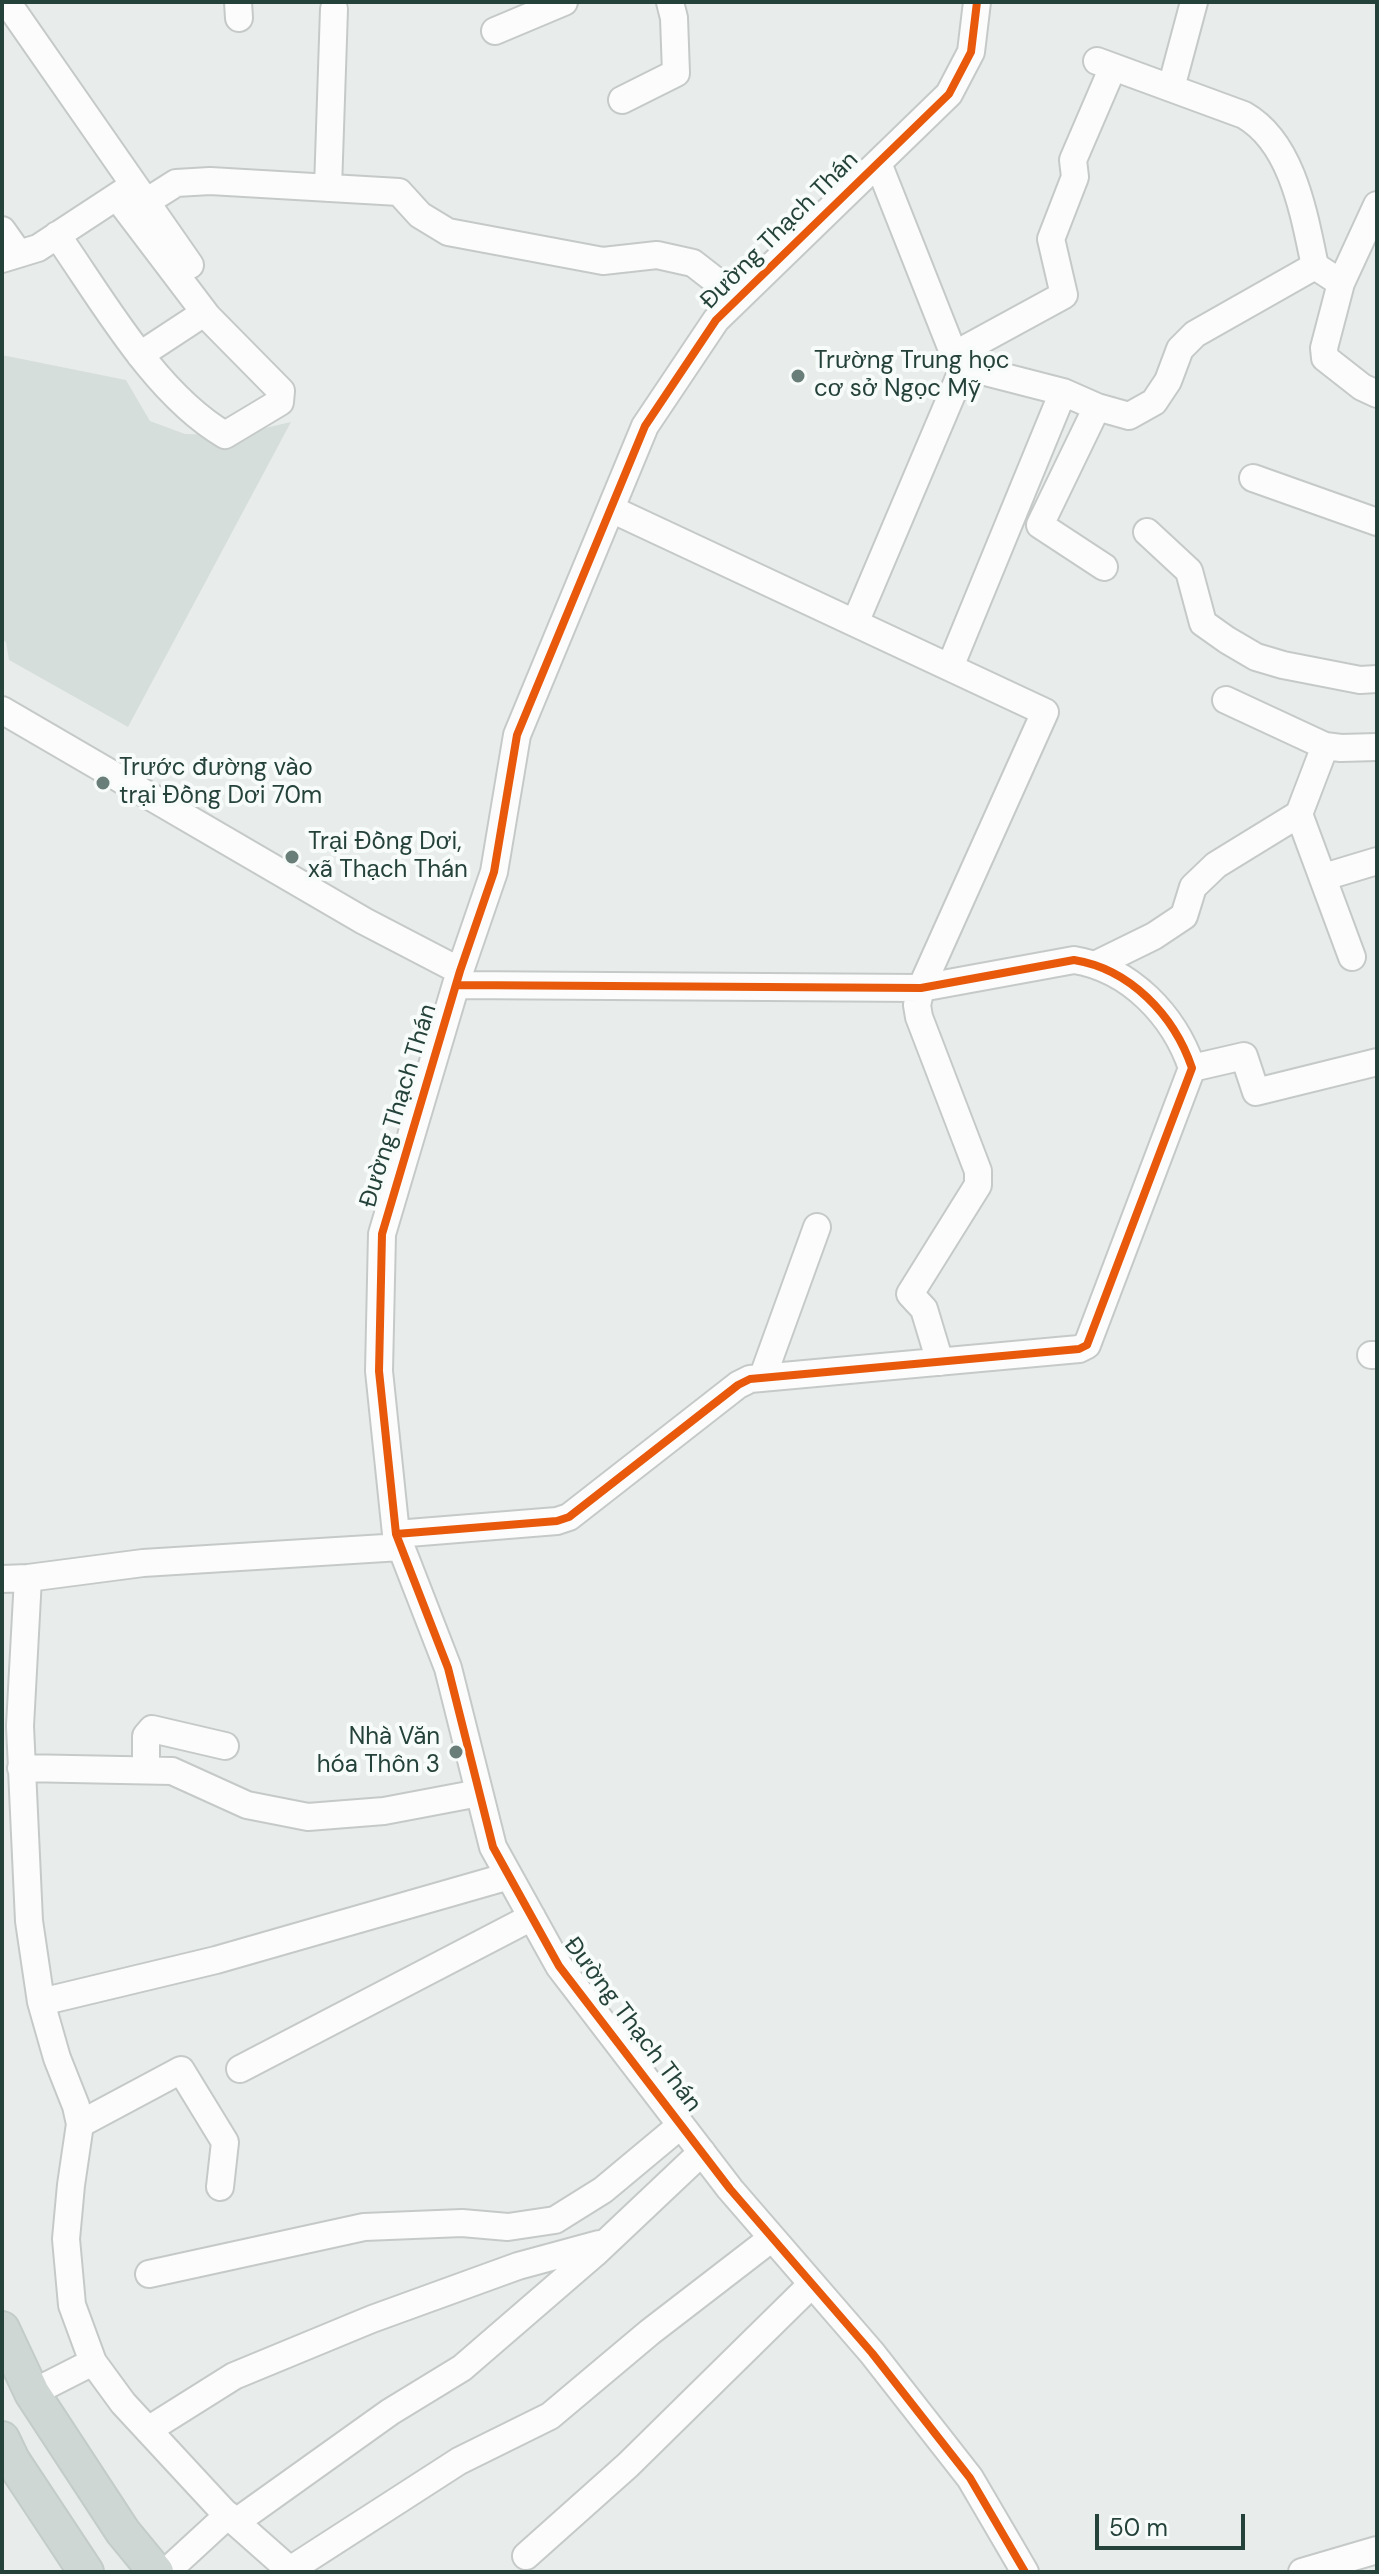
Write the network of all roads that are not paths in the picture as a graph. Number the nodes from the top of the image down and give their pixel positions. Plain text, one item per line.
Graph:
1 (7, 2) edge
2 (564, 2) edge
3 (670, 2) edge
4 (977, 2) edge
5 (1194, 2) edge
6 (334, 9) dead end
7 (495, 31) dead end
8 (1171, 88) junction
9 (622, 100) dead end
10 (878, 163) junction
11 (328, 188) junction
12 (132, 195) junction
13 (1377, 205) edge
14 (2, 230) edge
15 (57, 235) junction
16 (10, 256) edge
17 (1315, 266) junction
18 (1341, 283) junction
19 (738, 298) junction
20 (204, 313) junction
21 (140, 355) junction
22 (959, 360) junction
23 (300, 386) dead end
24 (1063, 392) junction
25 (1377, 394) edge
26 (1097, 407) junction
27 (1253, 478) dead end
28 (611, 509) junction
29 (1377, 522) edge
30 (1147, 532) dead end
31 (1104, 567) dead end
32 (855, 623) junction
33 (950, 667) junction
34 (1377, 679) edge
35 (1226, 700) dead end
36 (2, 710) edge
37 (1325, 746) junction
38 (1377, 747) edge
39 (1299, 814) junction
40 (1377, 861) edge
41 (1324, 877) junction
42 (1352, 957) dead end
43 (1097, 964) junction
44 (458, 978) junction
45 (921, 988) junction
46 (1377, 1062) edge
47 (1192, 1068) junction
48 (817, 1227) dead end
49 (940, 1362) junction
50 (763, 1376) junction
51 (398, 1540) junction
52 (15, 1579) edge
53 (225, 1746) dead end
54 (21, 1768) junction
55 (146, 1769) junction
56 (479, 1793) junction
57 (509, 1876) junction
58 (532, 1917) junction
59 (41, 2002) junction
60 (240, 2069) dead end
61 (80, 2124) junction
62 (681, 2125) junction
63 (702, 2152) junction
64 (220, 2187) dead end
65 (772, 2238) junction
66 (606, 2242) junction
67 (149, 2274) dead end
68 (812, 2284) junction
69 (2, 2329) edge
70 (93, 2362) junction
71 (32, 2393) junction
72 (148, 2430) junction
73 (2, 2439) edge
74 (232, 2518) junction
75 (1377, 2550) edge
76 (526, 2556) dead end
77 (291, 2571) edge
78 (86, 2572) edge
79 (156, 2572) edge
80 (166, 2572) edge
81 (1025, 2572) edge
82 (1302, 2572) edge

1 - 12 street
2 - 7 street
3 - 9 street
4 - 10 street, Đường Thạch Thán
5 - 8 street
6 - 11 street
8 - 17 street
8 - 22 street
10 - 19 street, Đường Thạch Thán
10 - 22 street
11 - 12 street
11 - 19 street
12 - 15 street
12 - 20 street
12 - 23 street
13 - 18 street
14 - 16 street
15 - 16 street
15 - 21 street
17 - 18 street
17 - 26 street
18 - 25 street
19 - 28 street, Đường Thạch Thán
20 - 21 street
20 - 21 street
22 - 24 street
22 - 32 street
24 - 26 street
24 - 33 street
26 - 31 street
27 - 29 street
28 - 32 street
28 - 44 street, Đường Thạch Thán
30 - 34 street
32 - 33 street
33 - 45 street
35 - 37 street
36 - 44 street
37 - 38 street
37 - 39 street
39 - 41 street
39 - 43 street
40 - 41 street
41 - 42 street
43 - 45 street
43 - 47 street
44 - 45 street
44 - 51 street, Đường Thạch Thán
45 - 49 street
46 - 47 street
47 - 49 street
48 - 50 street
49 - 50 street
50 - 51 street
51 - 52 street
51 - 56 street, Đường Thạch Thán
52 - 54 street
53 - 55 street
54 - 55 street
54 - 59 street
55 - 56 street
56 - 57 street, Đường Thạch Thán
57 - 58 street, Đường Thạch Thán
57 - 59 street
58 - 60 street
58 - 62 street, Đường Thạch Thán
59 - 61 street
61 - 64 street
61 - 70 street
62 - 63 street, Đường Thạch Thán
62 - 67 street
63 - 65 street, Đường Thạch Thán
63 - 66 street
65 - 68 street, Đường Thạch Thán
65 - 77 street
66 - 72 street
66 - 74 street
68 - 76 street
68 - 81 street, Đường Thạch Thán
69 - 71 main road
70 - 71 street
70 - 72 street
71 - 79 main road
72 - 74 street
73 - 78 main road
74 - 77 street
74 - 80 street
75 - 82 street

